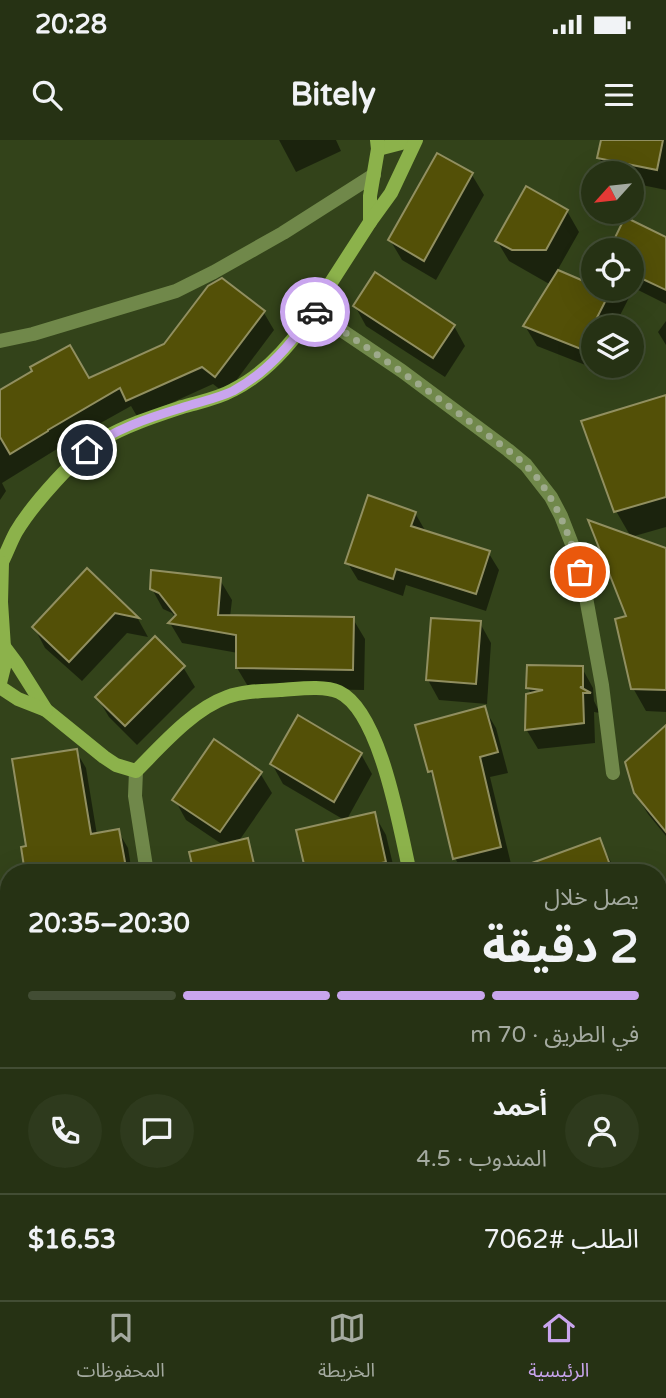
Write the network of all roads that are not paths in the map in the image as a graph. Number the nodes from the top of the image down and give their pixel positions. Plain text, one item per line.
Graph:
1 (414, 140) edge
2 (378, 144) edge
3 (374, 174) junction
4 (370, 222) junction
5 (313, 311) junction
6 (0, 341) edge
7 (1, 564) edge
8 (2, 646) edge
9 (0, 685) edge
10 (47, 710) junction
11 (136, 771) junction
12 (612, 774) dead end
13 (146, 864) edge
14 (408, 864) edge

1 - 2 main road
1 - 4 main road
2 - 3 main road
3 - 4 main road
3 - 6 street
4 - 5 main road
5 - 7 main road
5 - 12 street
7 - 8 main road
8 - 9 main road
8 - 10 main road
9 - 10 main road
10 - 11 main road
11 - 13 street
11 - 14 main road

